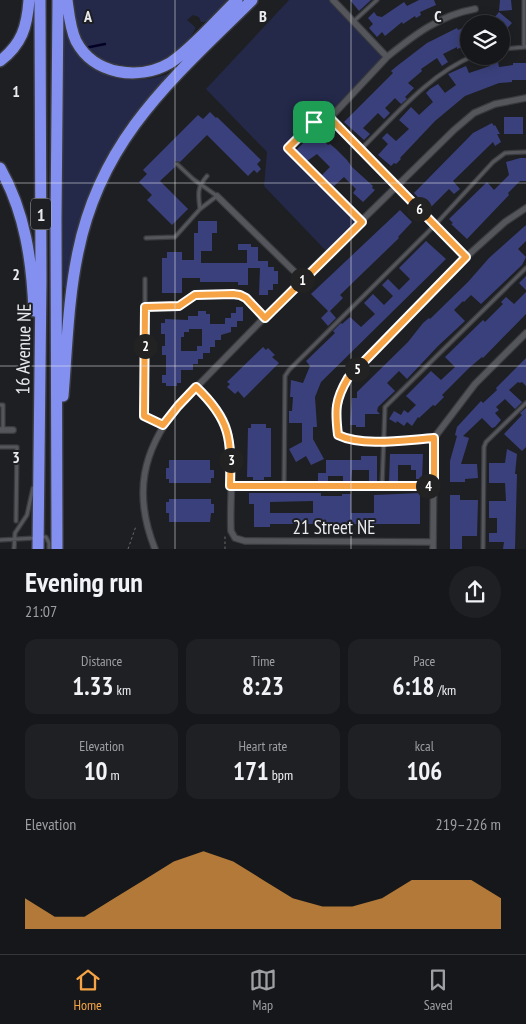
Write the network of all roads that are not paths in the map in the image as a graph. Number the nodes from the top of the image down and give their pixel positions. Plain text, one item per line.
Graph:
1 (29, 0) edge
2 (40, 0) edge
3 (58, 0) edge
4 (67, 0) edge
5 (237, 0) edge
6 (252, 0) edge
7 (333, 0) edge
8 (376, 0) edge
9 (524, 0) edge
10 (475, 9) dead end
11 (354, 22) junction
12 (525, 47) edge
13 (510, 48) edge
14 (387, 57) junction
15 (0, 61) edge
16 (460, 61) edge
17 (526, 98) edge
18 (330, 118) junction
19 (360, 150) junction
20 (526, 152) edge
21 (177, 164) dead end
22 (0, 168) edge
23 (208, 176) dead end
24 (201, 184) junction
25 (397, 186) junction
26 (218, 196) junction
27 (526, 208) edge
28 (200, 209) junction
29 (362, 222) junction
30 (435, 224) junction
31 (146, 238) dead end
32 (466, 257) junction
33 (526, 268) edge
34 (145, 279) dead end
35 (302, 279) junction
36 (145, 307) junction
37 (265, 318) junction
38 (526, 333) edge
39 (40, 363) junction
40 (196, 387) junction
41 (526, 403) edge
42 (0, 406) edge
43 (163, 425) junction
44 (56, 427) junction
45 (1, 430) edge
46 (13, 430) dead end
47 (434, 438) junction
48 (383, 441) junction
49 (0, 447) edge
50 (39, 452) junction
51 (230, 486) junction
52 (382, 486) junction
53 (434, 486) junction
54 (284, 487) junction
55 (16, 521) dead end
56 (14, 539) junction
57 (0, 540) edge
58 (433, 542) junction
59 (38, 543) edge
60 (14, 549) edge
61 (49, 549) edge
62 (57, 549) edge
63 (155, 549) edge
64 (433, 549) edge
65 (483, 549) edge

1 - 15 highway
2 - 39 highway, 16 Avenue NE / 1
3 - 44 highway, 16 Avenue NE / 1
4 - 5 highway
6 - 44 highway
7 - 11 street
8 - 11 lane
9 - 12 lane
10 - 14 street
11 - 14 street
12 - 13 lane
14 - 18 street
16 - 19 lane
17 - 25 street
18 - 19 street
18 - 29 lane
19 - 25 street
20 - 30 lane
21 - 24 lane
22 - 39 highway
23 - 24 lane
24 - 26 lane
24 - 28 lane
25 - 29 street
25 - 30 street
26 - 28 lane
26 - 35 street
27 - 32 street
28 - 31 lane
29 - 35 street
30 - 32 street
30 - 54 lane
32 - 48 street
33 - 48 lane
34 - 36 lane
35 - 37 street
36 - 37 lane
36 - 43 lane
37 - 40 street
38 - 47 street
39 - 50 highway, 16 Avenue NE / 1
40 - 43 street
40 - 51 street
41 - 65 lane
42 - 45 lane
43 - 63 street
44 - 62 highway, 16 Avenue NE / 1
45 - 46 street
47 - 48 street
47 - 53 street
48 - 52 lane
49 - 55 lane
50 - 56 lane
50 - 59 highway, 16 Avenue NE / 1
51 - 54 lane
51 - 58 street, 21 Street NE
52 - 53 lane
52 - 54 lane
53 - 58 street
56 - 57 lane
56 - 59 lane
56 - 60 lane
58 - 64 street
59 - 61 lane

